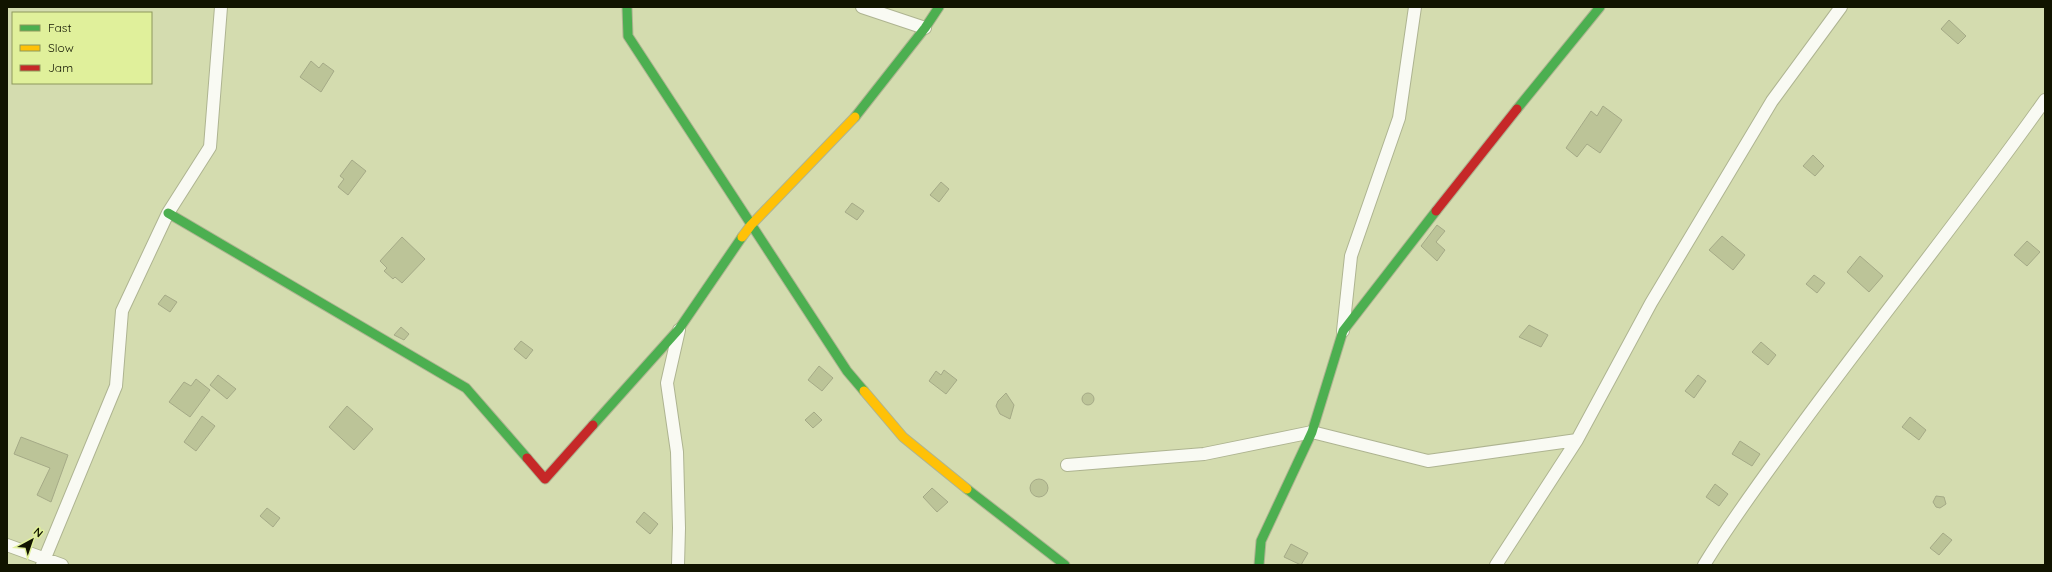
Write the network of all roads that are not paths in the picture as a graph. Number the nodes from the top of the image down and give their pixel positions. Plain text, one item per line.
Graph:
1 (221, 7) edge
2 (627, 7) edge
3 (862, 7) edge
4 (939, 7) edge
5 (1415, 7) edge
6 (1600, 7) edge
7 (1841, 7) edge
8 (925, 28) junction
9 (2045, 100) edge
10 (168, 212) junction
11 (751, 225) junction
12 (679, 329) junction
13 (1343, 331) junction
14 (1312, 432) junction
15 (1577, 440) junction
16 (1067, 465) dead end
17 (7, 545) edge
18 (43, 562) edge
19 (62, 565) edge
20 (678, 565) edge
21 (1065, 565) edge
22 (1259, 565) edge
23 (1496, 565) edge
24 (1704, 565) edge

1 - 10 street
2 - 11 street
3 - 8 street
4 - 8 street
5 - 13 street
6 - 13 street
7 - 15 street
8 - 11 street
9 - 24 street
10 - 12 street
10 - 18 street
11 - 12 street
11 - 21 street
12 - 20 street
13 - 14 street
14 - 15 street
14 - 16 street
14 - 22 street
15 - 23 street
17 - 18 street
18 - 19 street

